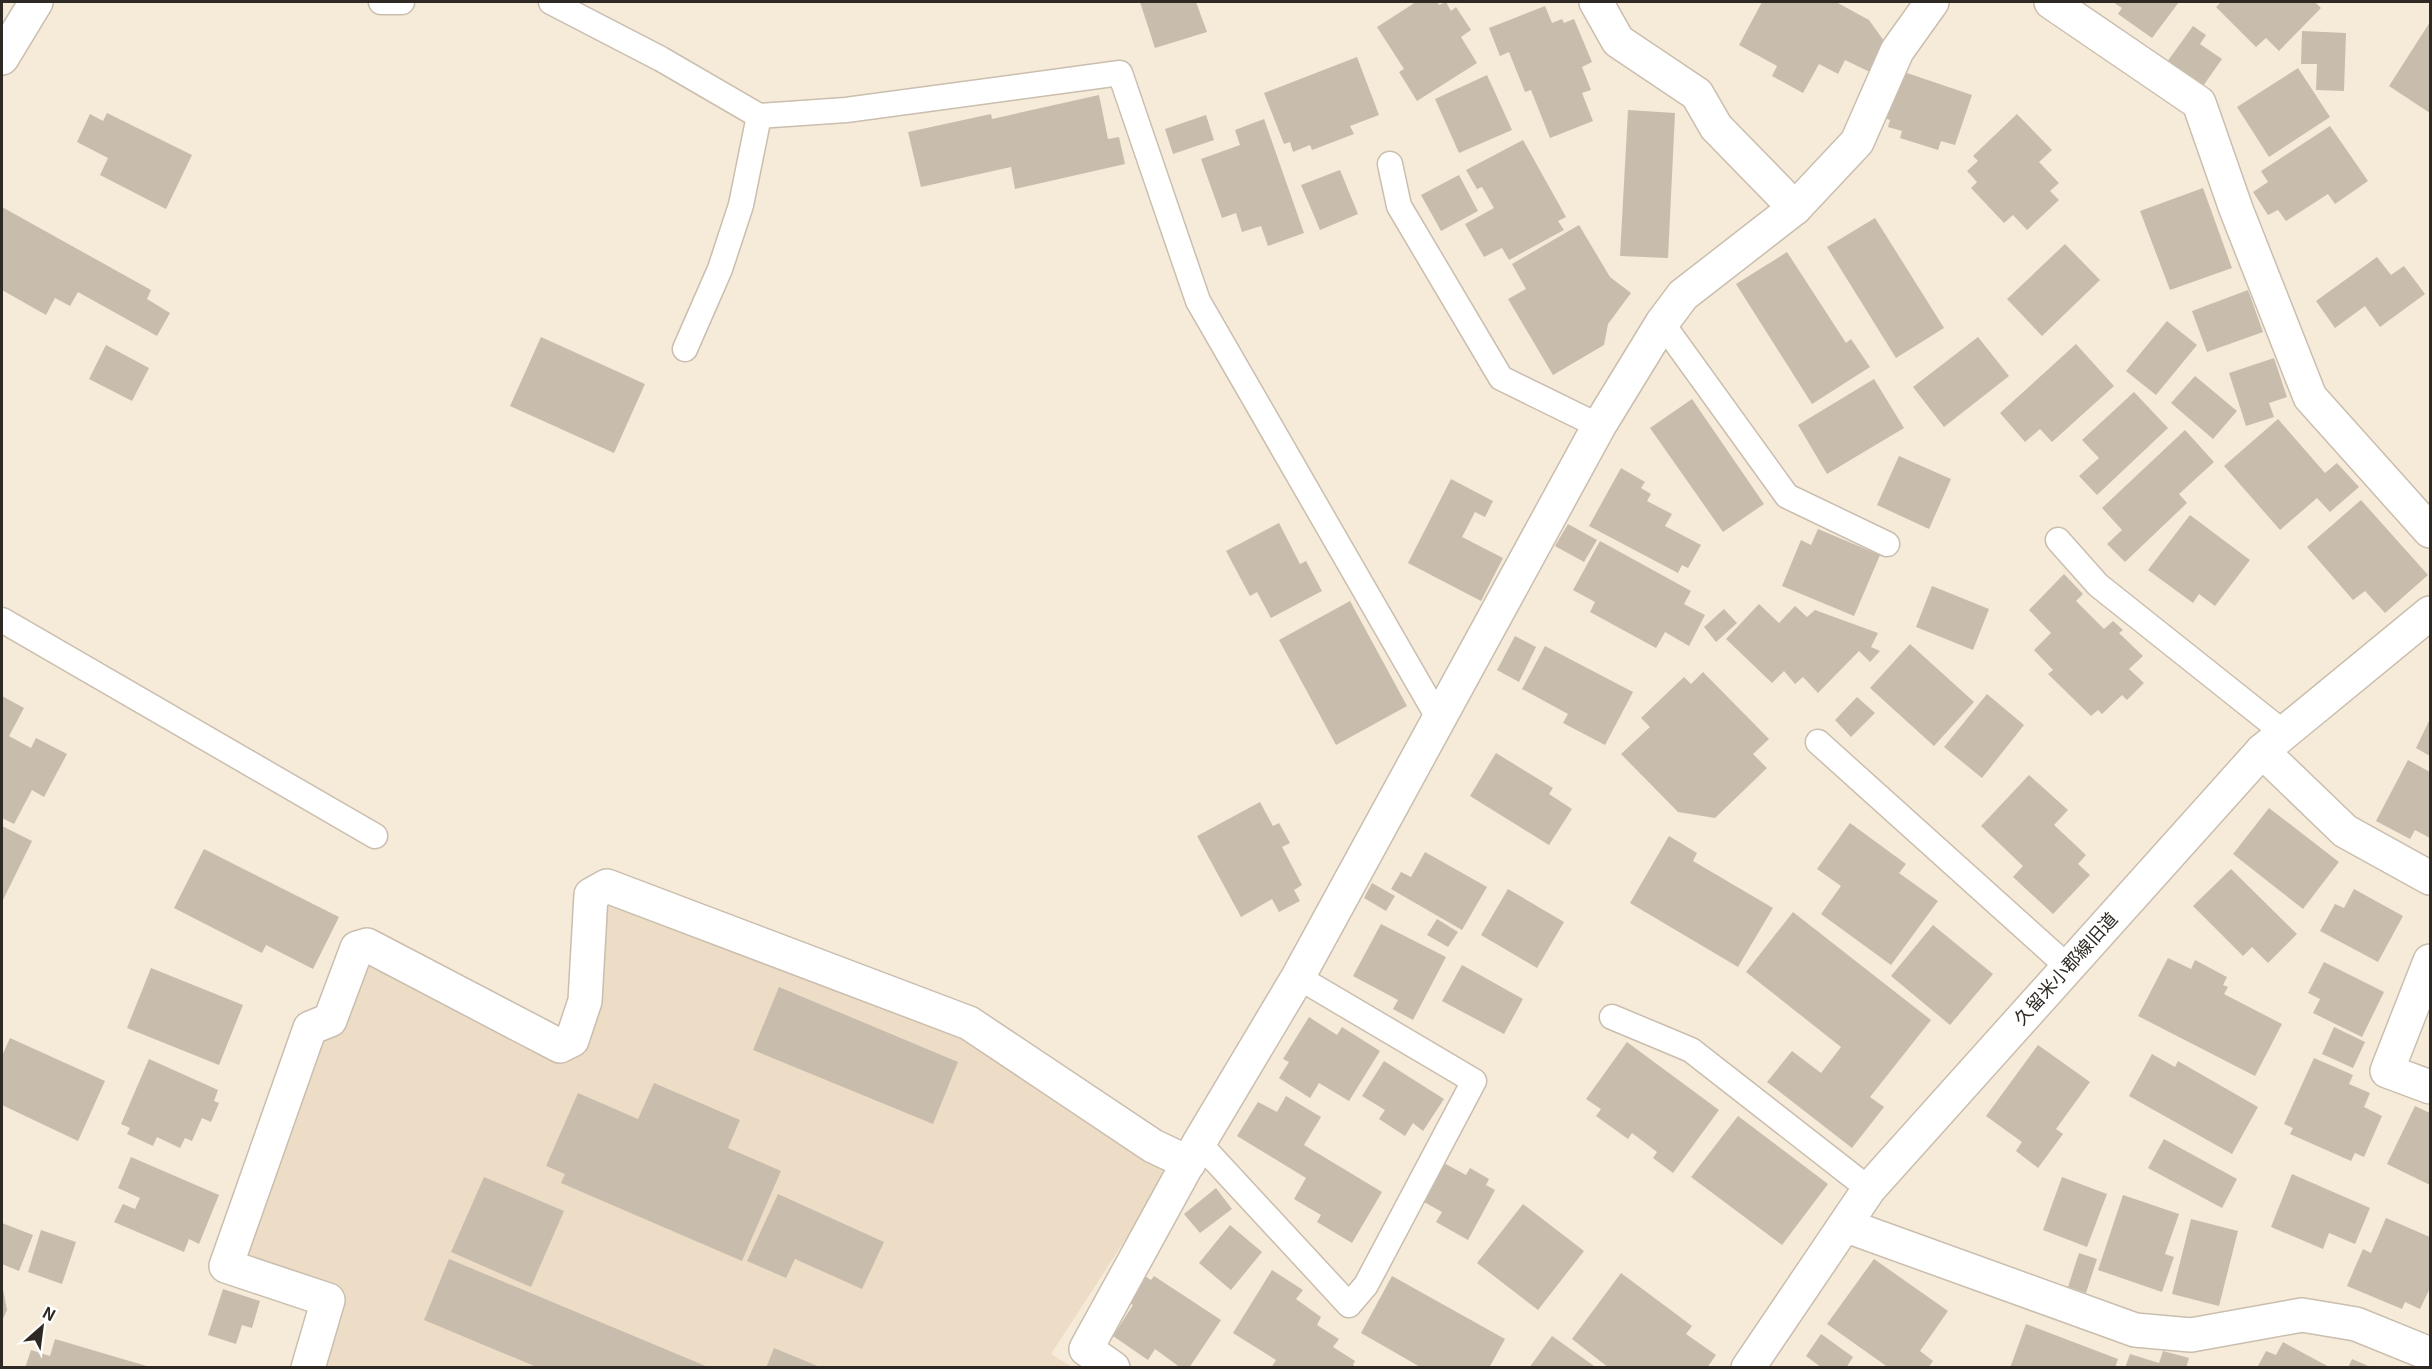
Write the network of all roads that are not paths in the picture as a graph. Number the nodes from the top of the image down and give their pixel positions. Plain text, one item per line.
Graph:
1 (36, 2) edge
2 (381, 2) edge
3 (402, 2) edge
4 (551, 2) edge
5 (1596, 2) edge
6 (1932, 2) edge
7 (2051, 2) edge
8 (2, 58) edge
9 (759, 116) junction
10 (1390, 164) dead end
11 (1795, 208) junction
12 (1662, 324) junction
13 (685, 349) dead end
14 (1599, 426) junction
15 (2430, 531) edge
16 (2058, 540) dead end
17 (1887, 544) dead end
18 (2430, 613) edge
19 (2, 620) edge
20 (1440, 719) junction
21 (1818, 742) dead end
22 (2273, 742) junction
23 (375, 836) dead end
24 (2430, 878) edge
25 (2430, 961) edge
26 (2068, 968) junction
27 (1298, 977) junction
28 (1612, 1017) dead end
29 (2430, 1087) edge
30 (1194, 1153) junction
31 (1869, 1189) junction
32 (1847, 1226) junction
33 (2430, 1354) edge
34 (308, 1368) edge
35 (1113, 1368) edge
36 (1748, 1368) edge

1 - 8 street
2 - 3 lane
4 - 9 lane
5 - 11 street
6 - 11 street
7 - 15 street
9 - 13 lane
9 - 20 lane
10 - 14 lane
11 - 12 street
12 - 14 street
12 - 17 lane
14 - 20 street
16 - 22 lane
18 - 22 street, 久留米小郡線旧道
19 - 23 lane
20 - 27 street
21 - 26 lane
22 - 24 street
22 - 26 street, 久留米小郡線旧道
25 - 29 street
26 - 31 street, 久留米小郡線旧道
27 - 30 street
27 - 30 lane
28 - 31 lane
30 - 34 street
30 - 35 street
31 - 32 street, 久留米小郡線旧道
32 - 33 street
32 - 36 street, 久留米小郡線旧道

